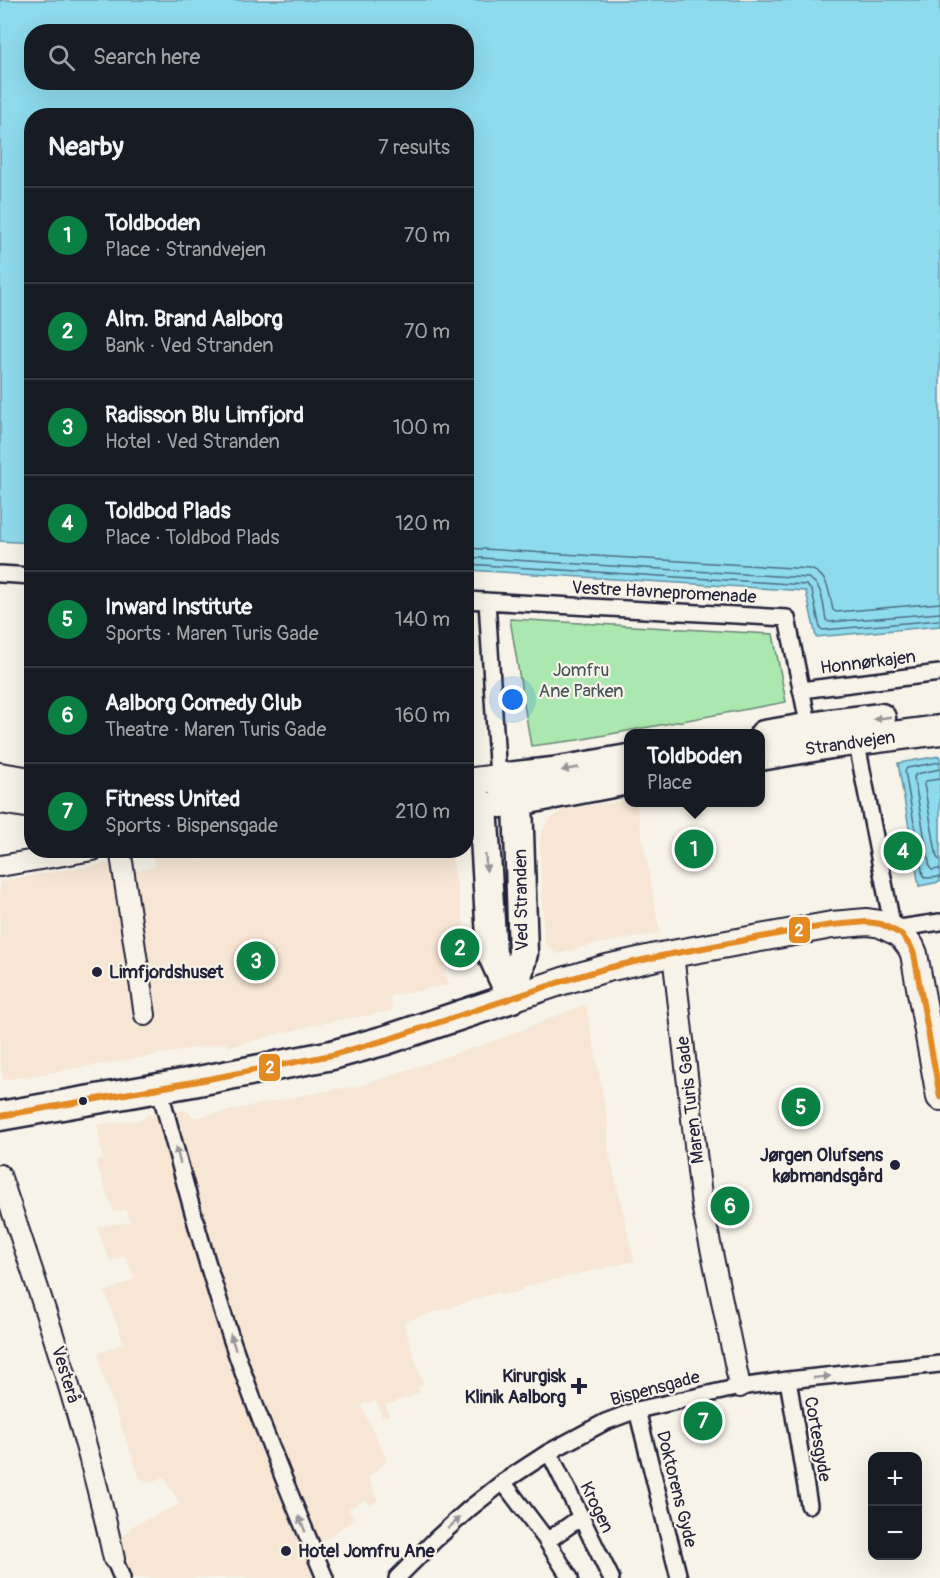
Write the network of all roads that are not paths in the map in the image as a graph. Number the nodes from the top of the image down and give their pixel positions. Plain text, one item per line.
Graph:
1 (0, 574) edge
2 (24, 576) edge
3 (474, 600) edge
4 (487, 601) junction
5 (940, 673) edge
6 (801, 690) junction
7 (940, 711) edge
8 (809, 728) junction
9 (940, 730) edge
10 (854, 731) junction
11 (765, 735) edge
12 (765, 755) edge
13 (624, 760) edge
14 (0, 776) edge
15 (498, 778) junction
16 (24, 780) edge
17 (474, 781) edge
18 (624, 781) edge
19 (0, 800) edge
20 (518, 801) junction
21 (24, 804) edge
22 (475, 806) edge
23 (46, 858) edge
24 (122, 858) edge
25 (0, 866) edge
26 (940, 922) edge
27 (893, 929) junction
28 (673, 954) junction
29 (512, 998) junction
30 (146, 1015) dead end
31 (159, 1088) junction
32 (940, 1097) edge
33 (0, 1116) edge
34 (0, 1175) edge
35 (940, 1364) edge
36 (788, 1380) junction
37 (740, 1387) junction
38 (637, 1410) junction
39 (549, 1452) junction
40 (503, 1482) junction
41 (809, 1505) dead end
42 (581, 1517) junction
43 (547, 1541) junction
44 (114, 1559) joint
45 (122, 1578) edge
46 (326, 1578) edge
47 (397, 1578) edge
48 (570, 1578) edge
49 (611, 1578) edge
50 (679, 1578) edge

1 - 2 street
3 - 4 street, Vestre Havnepromenade
4 - 6 street, Vestre Havnepromenade
4 - 15 street
5 - 6 street, Honnørkajen
6 - 8 street
7 -> 10 main road, Strandvejen
8 - 10 main road, Strandvejen
8 - 11 main road, Strandvejen
9 - 10 main road, Strandvejen
10 - 12 main road, Strandvejen
10 - 27 street
13 -> 15 main road
14 - 16 street
15 - 17 street
15 - 20 main road
15 - 22 main road
18 - 20 main road
19 - 21 street
20 - 22 main road
20 - 29 main road, Ved Stranden
22 -> 29 main road, Ved Stranden
23 - 25 street
24 - 30 street
26 - 27 street
27 - 28 street
27 - 32 street
28 - 29 street
28 - 37 street, Maren Turis Gade
29 - 31 main road
31 - 33 main road
46 -> 31 street
34 - 44 street, Vesterå
36 -> 35 street, Bispensgade
36 - 37 street, Bispensgade
36 - 41 street, Cortesgyde
37 - 38 street, Bispensgade
38 - 39 street, Bispensgade
38 - 50 street, Doktorens Gyde
39 - 40 street, Bispensgade
39 - 42 street, Krogen
40 - 43 street
47 -> 40 street, Bispensgade
42 - 43 street
42 - 49 street, Krogen
43 - 48 street
44 - 45 street, Vesterå

